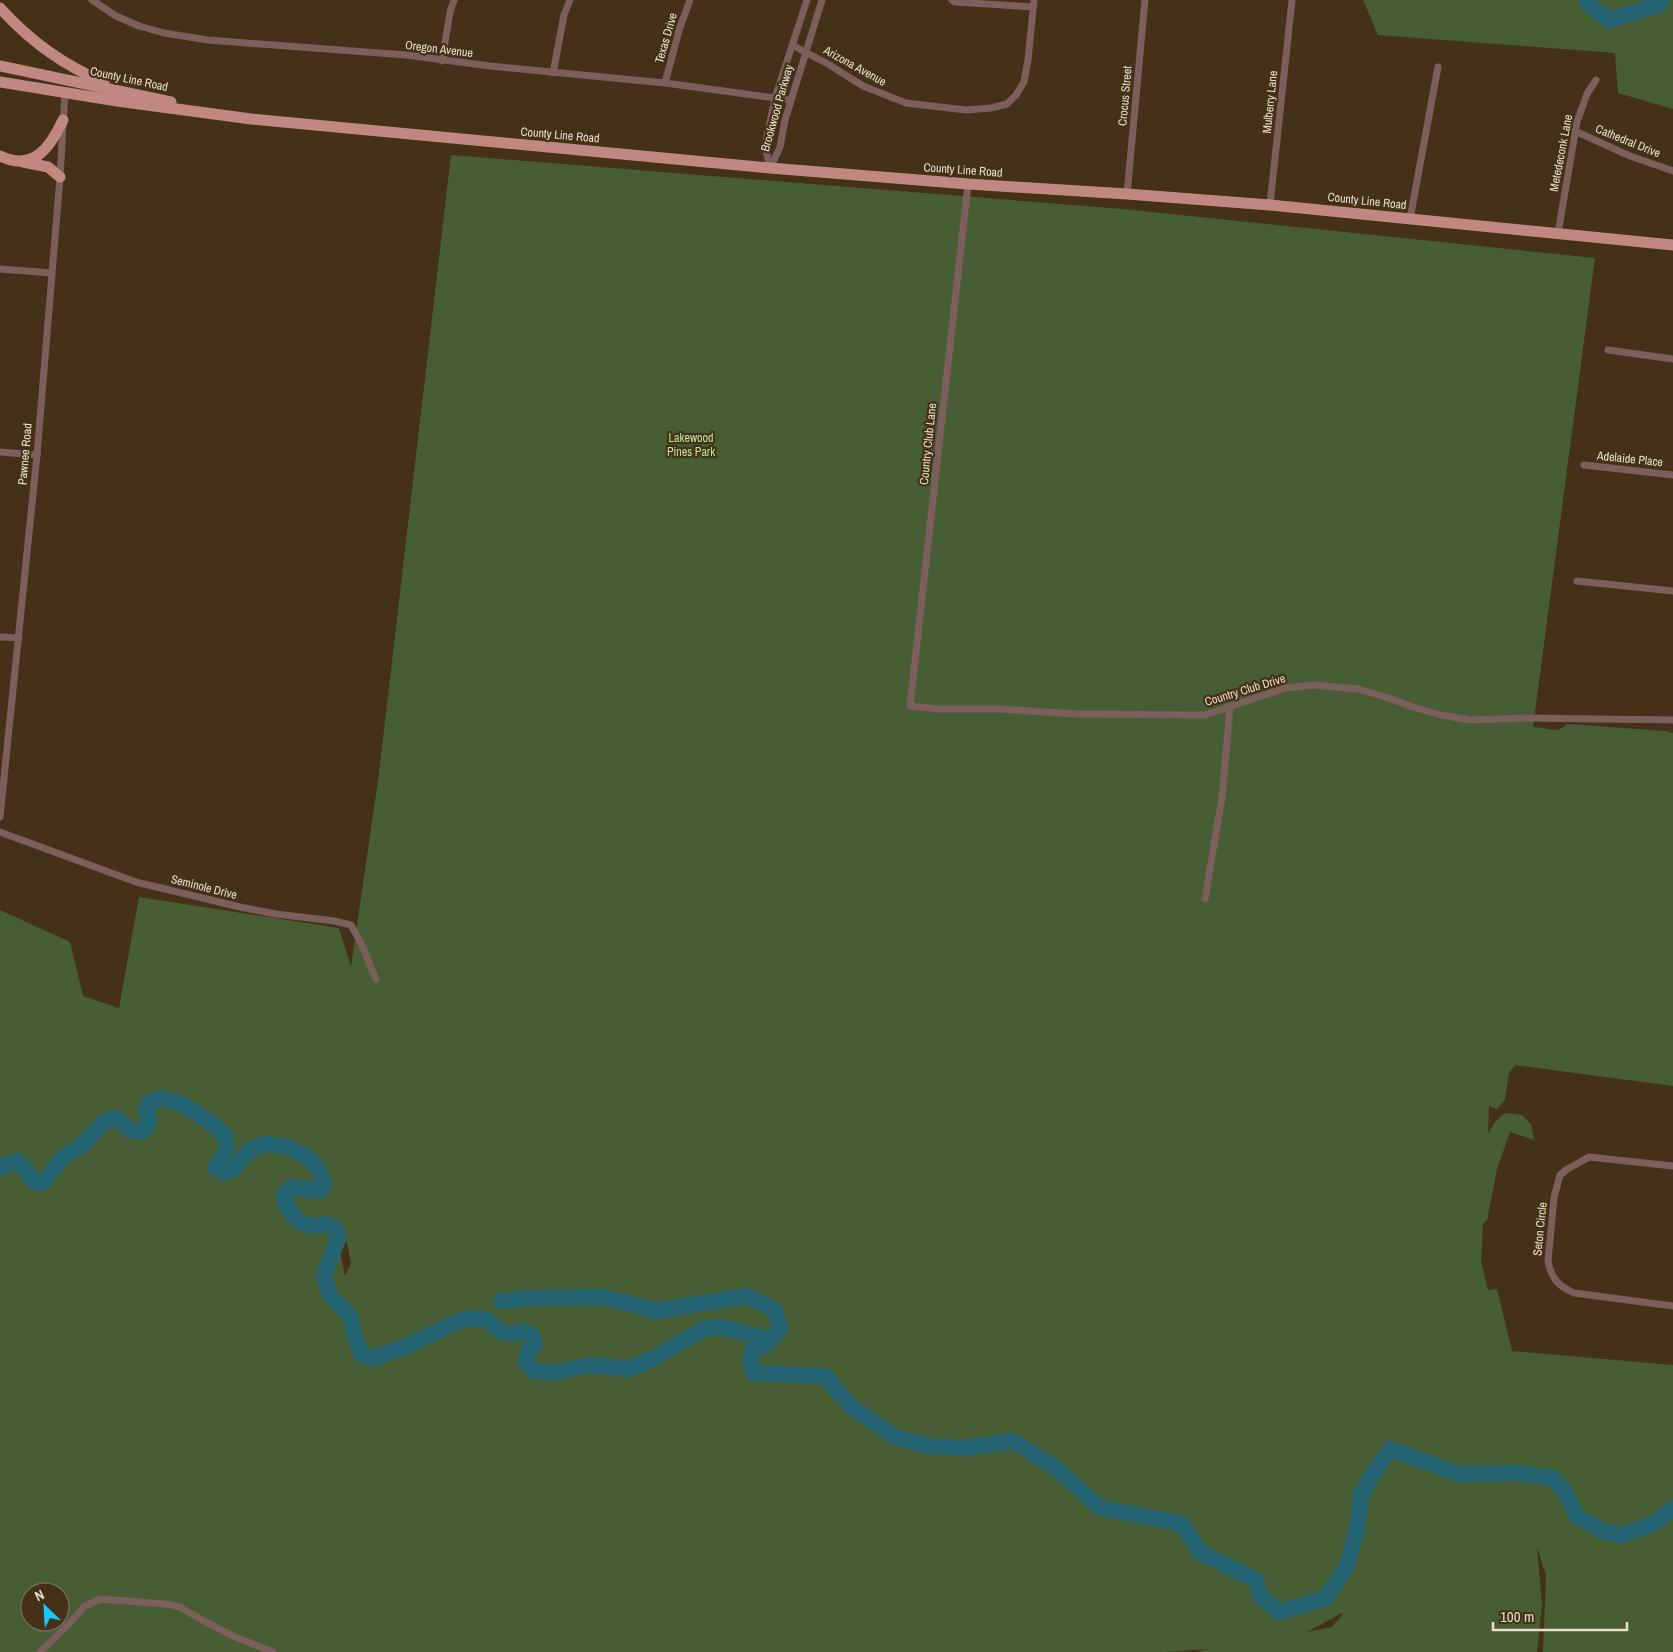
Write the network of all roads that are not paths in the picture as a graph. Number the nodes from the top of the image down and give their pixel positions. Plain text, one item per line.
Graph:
1 (92, 0) edge
2 (454, 0) edge
3 (570, 0) edge
4 (690, 0) edge
5 (807, 0) edge
6 (822, 0) edge
7 (952, 0) edge
8 (1145, 0) edge
9 (1292, 0) edge
10 (1034, 4) edge
11 (0, 8) edge
12 (792, 46) junction
13 (805, 52) junction
14 (442, 61) junction
15 (0, 66) edge
16 (1438, 67) dead end
17 (553, 73) junction
18 (1596, 80) dead end
19 (0, 82) edge
20 (665, 83) junction
21 (65, 92) junction
22 (133, 94) junction
23 (775, 98) junction
24 (790, 100) junction
25 (251, 119) junction
26 (63, 120) junction
27 (1575, 132) junction
28 (0, 156) edge
29 (23, 162) junction
30 (770, 168) junction
31 (1673, 171) edge
32 (60, 177) junction
33 (968, 184) junction
34 (1127, 194) junction
35 (1270, 205) junction
36 (1410, 219) junction
37 (1558, 233) junction
38 (1673, 245) edge
39 (0, 269) edge
40 (52, 274) junction
41 (1608, 350) dead end
42 (1673, 359) edge
43 (0, 452) edge
44 (37, 455) junction
45 (1584, 465) dead end
46 (1673, 475) edge
47 (1577, 581) dead end
48 (1673, 591) edge
49 (0, 637) edge
50 (19, 638) junction
51 (910, 706) joint
52 (1230, 707) junction
53 (1673, 720) edge
54 (0, 816) edge
55 (0, 832) edge
56 (1205, 899) dead end
57 (376, 979) dead end
58 (1673, 1166) edge
59 (1673, 1306) edge
60 (40, 1652) edge
61 (274, 1652) edge

1 - 14 street, Oregon Avenue
2 - 14 street
3 - 17 street
4 - 20 street, Texas Drive
5 - 12 street, Brookwood Parkway
6 - 13 street, Brookwood Parkway
7 - 10 street
8 - 34 street, Crocus Street
9 - 35 street, Mulberry Lane
10 - 13 street, Arizona Avenue
11 - 22 main road
12 - 13 street, Arizona Avenue
12 - 23 street, Brookwood Parkway
13 - 24 street, Brookwood Parkway
14 - 17 street, Oregon Avenue
15 - 22 main road, County Line Road
16 - 36 street
17 - 20 street, Oregon Avenue
18 - 27 street, Metedeconk Lane
19 - 21 main road, County Line Road
20 - 23 street, Oregon Avenue
21 - 25 main road, County Line Road
21 - 26 street, Pawnee Road
22 - 25 main road, County Line Road
23 - 24 street, Oregon Avenue
23 - 30 street, Brookwood Parkway
24 - 30 street, Brookwood Parkway
25 - 30 main road, County Line Road
26 - 29 main road
26 - 32 street, Pawnee Road
27 - 31 street, Cathedral Drive
27 - 37 street, Metedeconk Lane
28 - 29 main road
29 - 32 main road
30 - 33 main road, County Line Road
32 - 40 street, Pawnee Road
33 - 34 main road, County Line Road
33 - 51 street, Country Club Lane
34 - 35 main road, County Line Road
35 - 36 main road, County Line Road
36 - 37 main road, County Line Road
37 - 38 main road, County Line Road
39 - 40 street
40 - 44 street, Pawnee Road
41 - 42 street
43 - 44 street
44 - 50 street, Pawnee Road
45 - 46 street, Adelaide Place
47 - 48 street
49 - 50 street
50 - 54 street, Pawnee Road
51 - 52 street, Country Club Drive
52 - 53 street, Country Club Drive
52 - 56 street
55 - 57 street, Seminole Drive
58 - 59 street, Seton Circle
60 - 61 street

